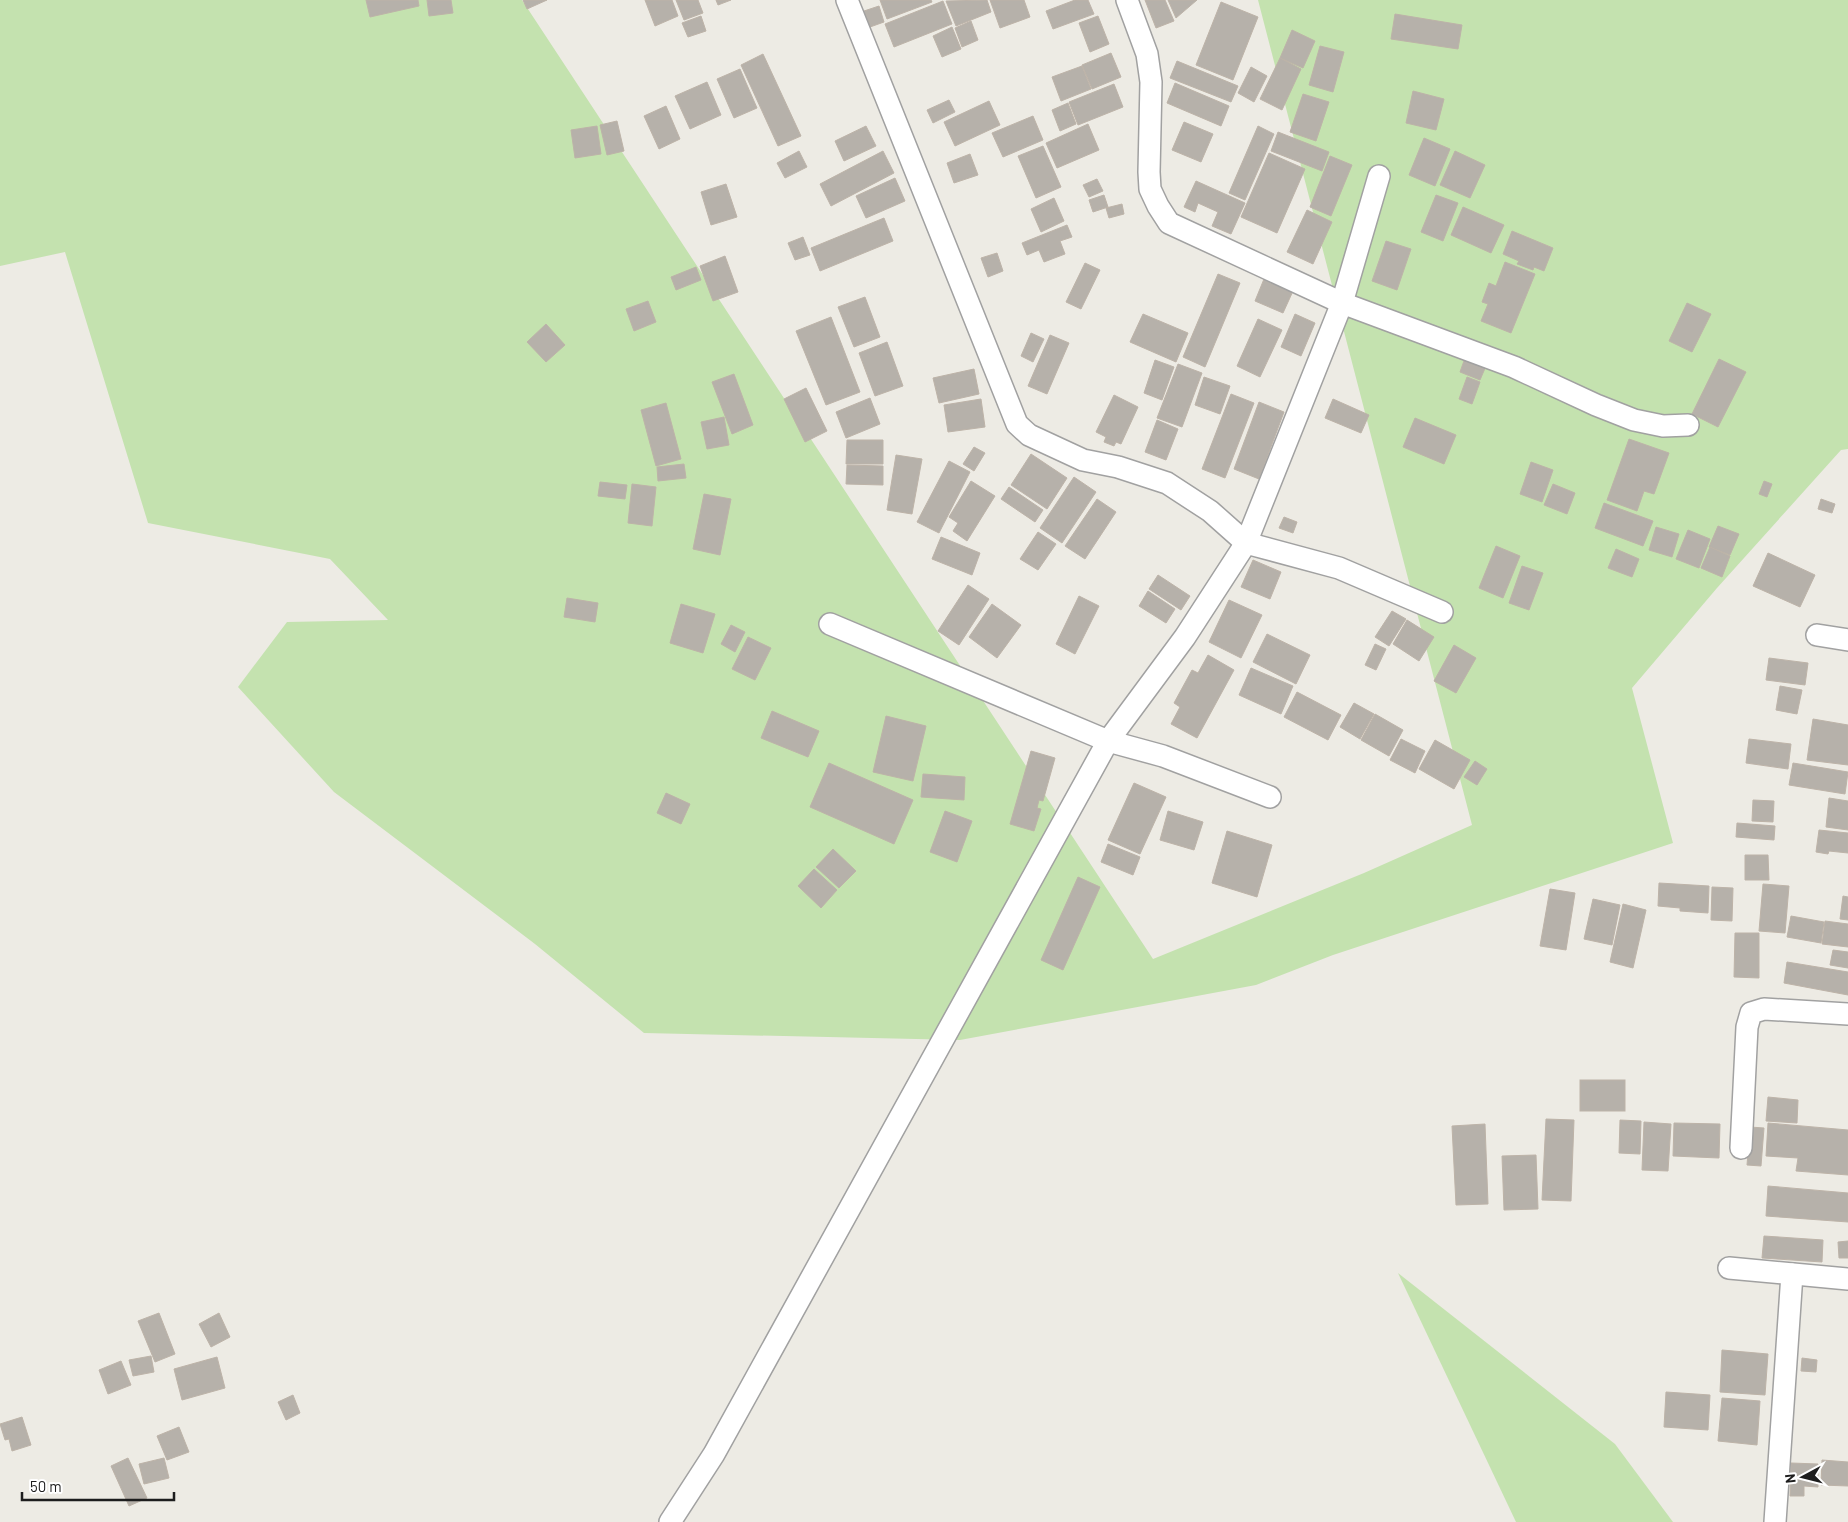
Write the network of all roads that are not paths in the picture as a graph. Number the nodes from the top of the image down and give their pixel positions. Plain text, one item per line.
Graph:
1 (847, 0) edge
2 (1127, 0) edge
3 (1379, 176) dead end
4 (1342, 303) junction
5 (1688, 425) dead end
6 (1246, 543) junction
7 (1442, 612) dead end
8 (830, 624) dead end
9 (1817, 635) dead end
10 (1848, 640) edge
11 (1108, 741) junction
12 (1270, 797) dead end
13 (1848, 1014) edge
14 (1741, 1148) dead end
15 (1729, 1268) dead end
16 (1792, 1274) junction
17 (1848, 1279) edge
18 (670, 1522) edge
19 (1775, 1522) edge

1 - 6 street
2 - 4 street
3 - 4 street
4 - 5 street
4 - 6 street
6 - 7 street
6 - 11 street
8 - 11 street
9 - 10 street
11 - 12 street
11 - 18 street
13 - 14 street
15 - 16 street
16 - 17 street
16 - 19 street

